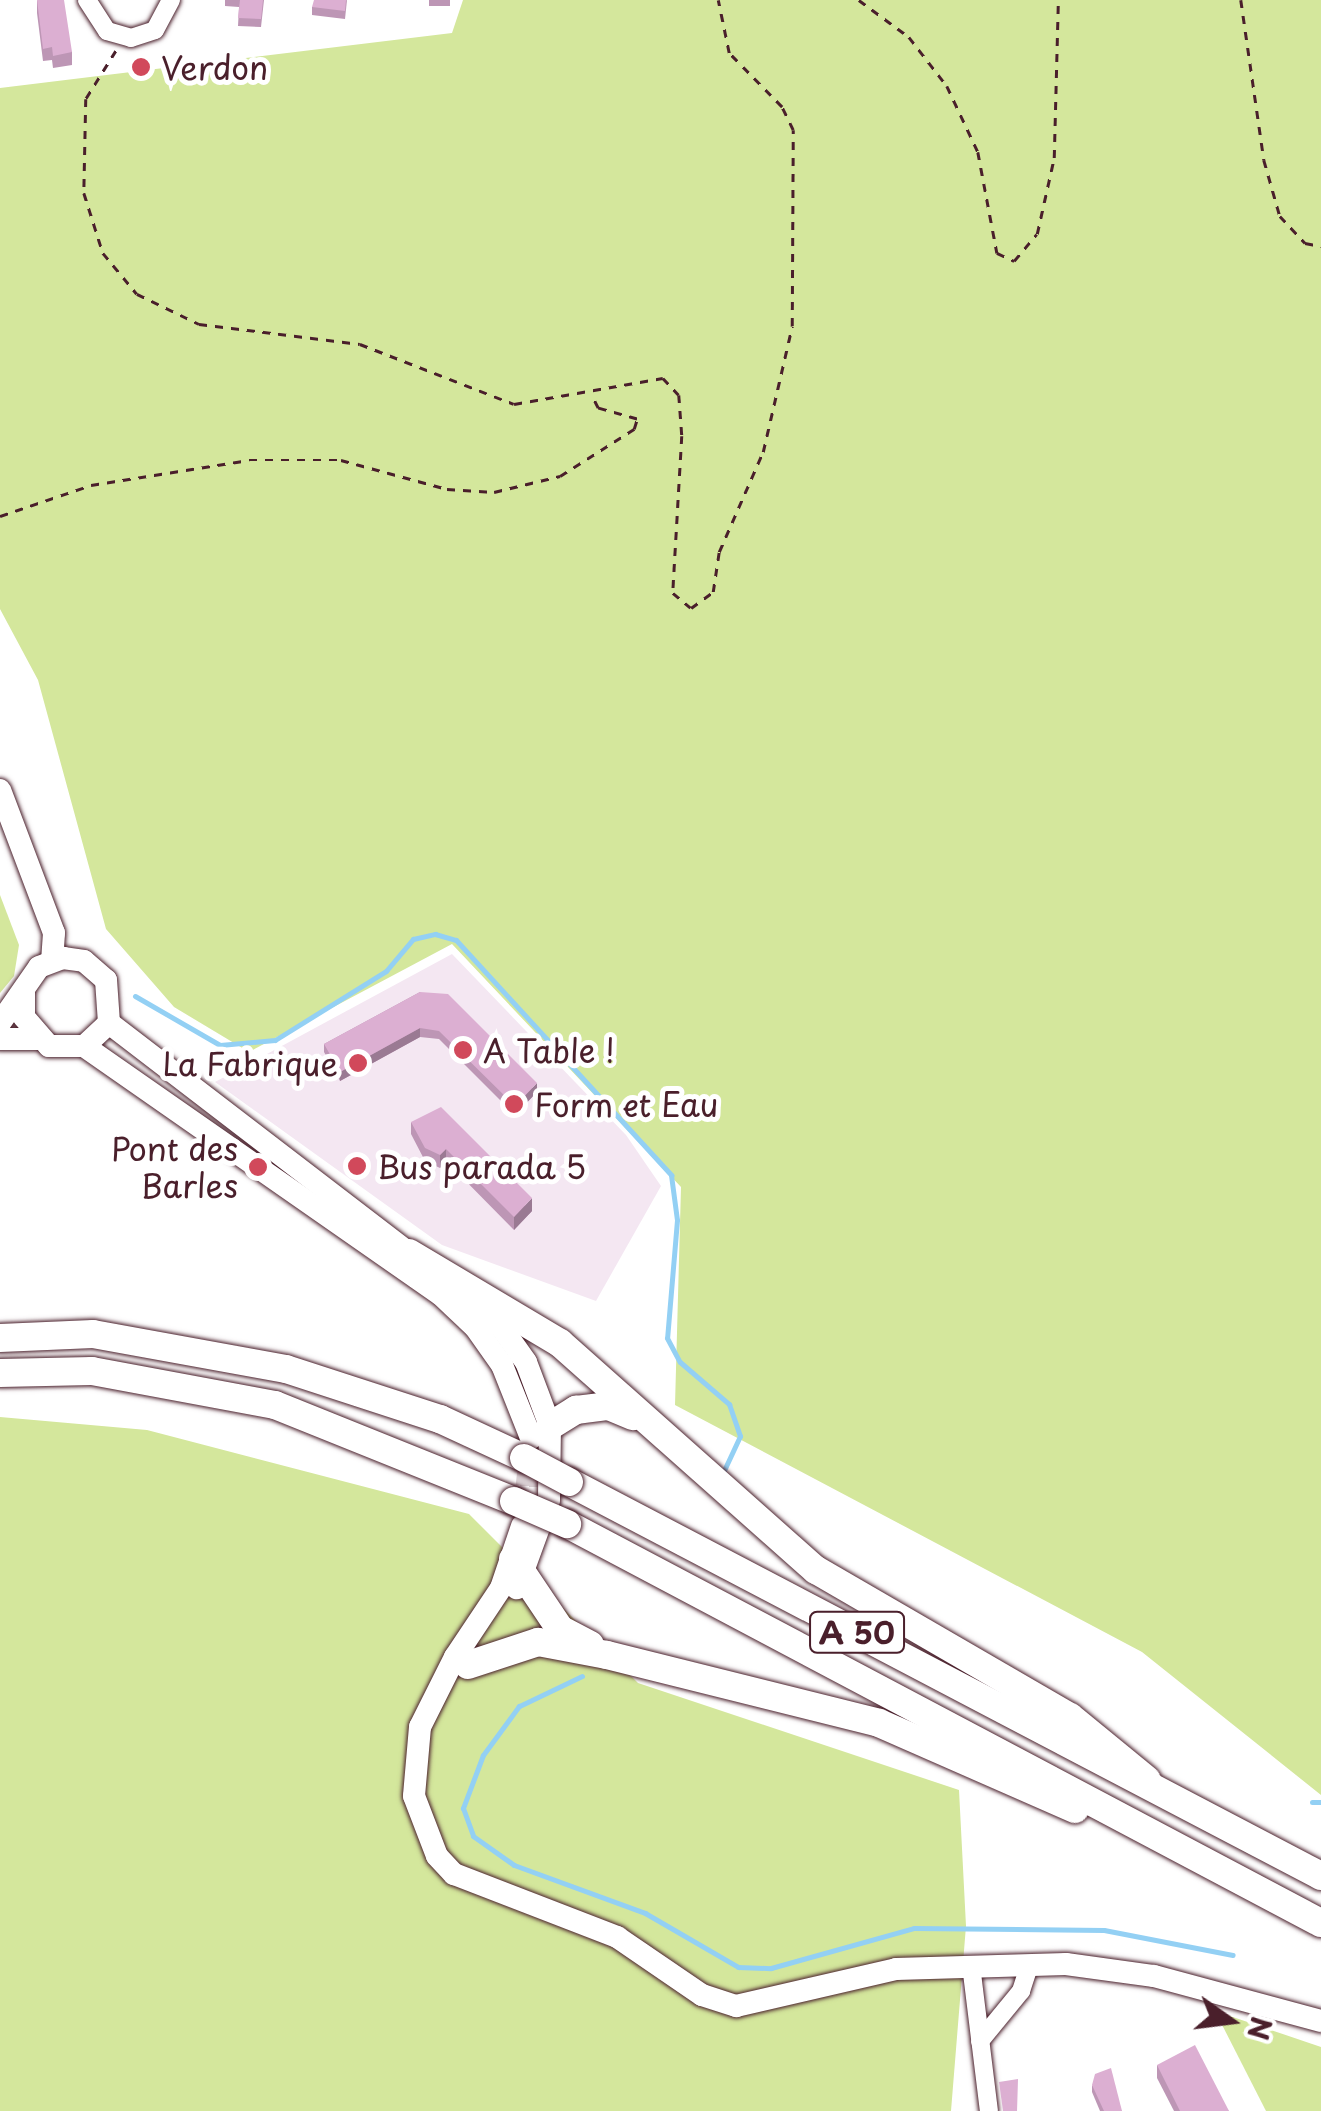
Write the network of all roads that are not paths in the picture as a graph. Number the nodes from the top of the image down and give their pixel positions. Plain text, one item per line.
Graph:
1 (87, 0) edge
2 (171, 0) edge
3 (0, 790) edge
4 (43, 902) junction
5 (52, 960) junction
6 (84, 960) junction
7 (24, 991) junction
8 (0, 1023) edge
9 (109, 1023) junction
10 (0, 1039) edge
11 (39, 1039) junction
12 (84, 1046) junction
13 (247, 1147) junction
14 (409, 1252) junction
15 (0, 1338) edge
16 (0, 1373) edge
17 (643, 1421) junction
18 (540, 1442) junction
19 (525, 1521) junction
20 (518, 1569) junction
21 (606, 1655) junction
22 (468, 1665) junction
23 (432, 1702) junction
24 (1147, 1780) junction
25 (1120, 1814) junction
26 (1321, 1876) edge
27 (1321, 1923) edge
28 (1030, 1964) junction
29 (971, 1965) junction
30 (1321, 2021) edge
31 (980, 2041) junction
32 (988, 2111) edge

1 - 2 street
3 - 4 main road
4 - 5 main road
4 - 6 main road
5 - 6 main road
5 - 7 main road
6 - 9 main road
7 - 8 main road
7 - 11 main road
9 - 12 main road
9 - 13 main road
10 - 11 main road
11 - 12 main road
12 - 13 main road
13 - 14 main road
13 - 18 main road
14 - 17 highway
14 - 18 main road
15 - 18 highway, A 50
16 - 19 highway, A 50
17 - 18 highway
17 - 24 highway
18 - 19 main road, bridge
18 - 24 highway, A 50, bridge
19 - 20 main road
19 - 25 highway, A 50, bridge
20 - 21 highway
20 - 22 main road
20 - 23 main road
21 - 22 highway
21 - 25 highway
22 - 23 main road
23 - 29 main road
24 - 26 highway, A 50
25 - 27 highway, A 50
28 - 29 main road
28 - 30 main road
28 - 31 street
29 - 31 street
31 - 32 street

